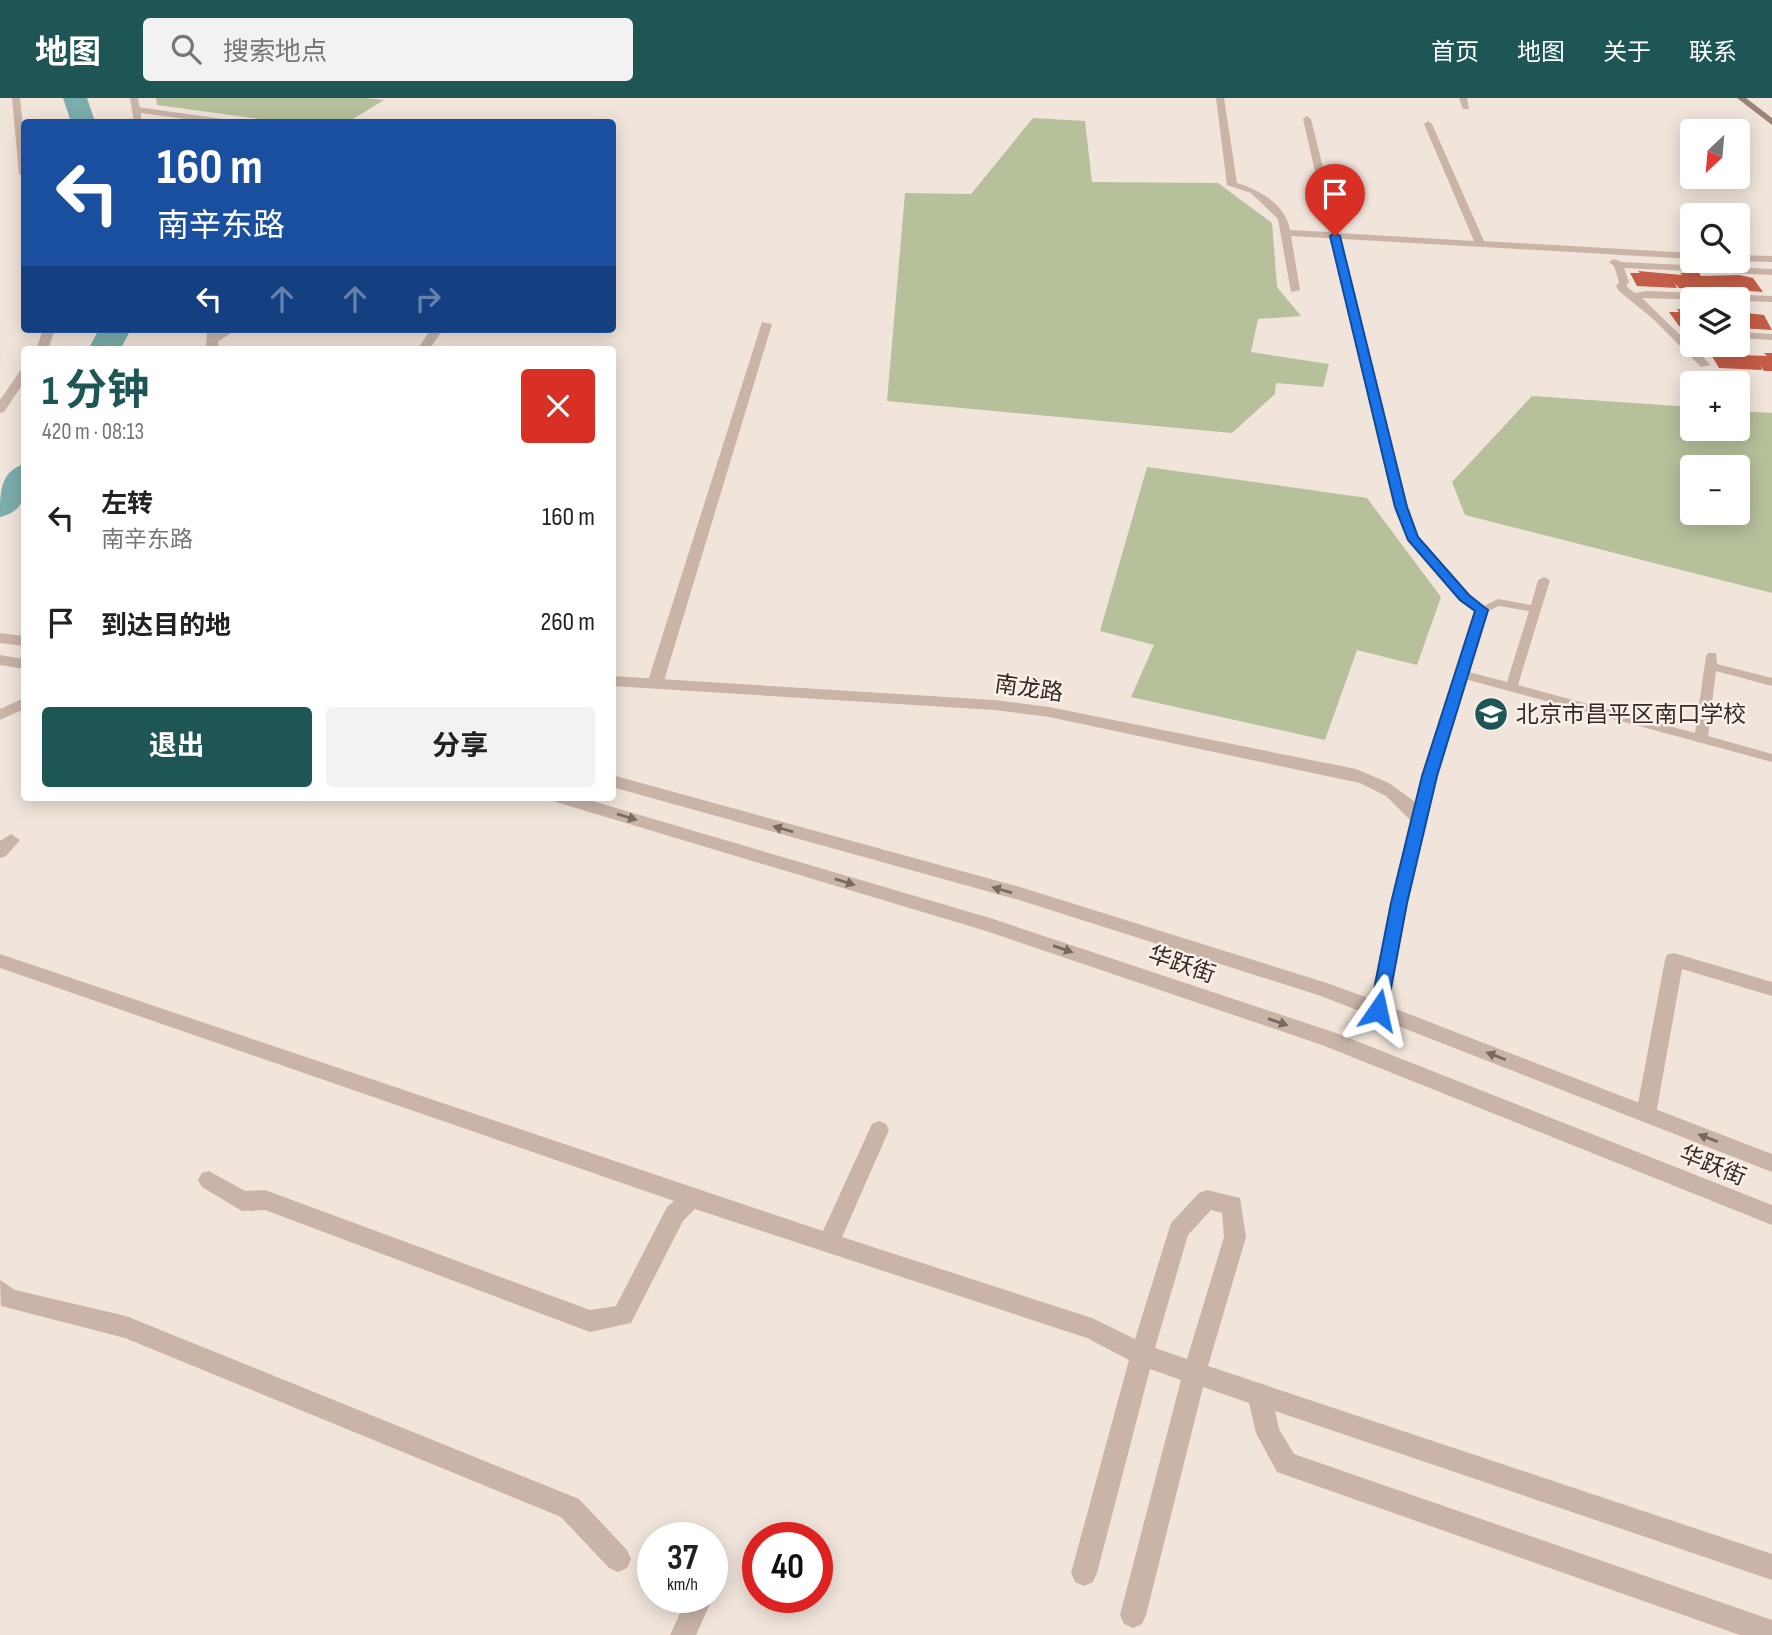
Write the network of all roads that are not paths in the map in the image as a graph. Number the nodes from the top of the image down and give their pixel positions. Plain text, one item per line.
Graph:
1 (16, 98) edge
2 (134, 98) edge
3 (1220, 98) edge
4 (1741, 98) edge
5 (137, 110) junction
6 (138, 119) edge
7 (202, 119) edge
8 (1307, 120) dead end
9 (1772, 122) edge
10 (1428, 124) dead end
11 (21, 146) edge
12 (1285, 233) junction
13 (1335, 236) junction
14 (1481, 245) junction
15 (1680, 255) edge
16 (1750, 258) edge
17 (1772, 259) edge
18 (1750, 267) edge
19 (1772, 272) edge
20 (1760, 276) junction
21 (1295, 290) dead end
22 (1635, 296) junction
23 (1770, 296) edge
24 (766, 324) dead end
25 (1670, 332) junction
26 (1680, 332) edge
27 (1750, 336) edge
28 (1772, 337) edge
29 (1705, 365) dead end
30 (21, 378) edge
31 (0, 409) edge
32 (1544, 580) dead end
33 (1535, 609) junction
34 (1482, 610) junction
35 (0, 638) edge
36 (21, 641) edge
37 (1461, 674) junction
38 (616, 681) edge
39 (1772, 682) edge
40 (655, 684) junction
41 (1511, 688) junction
42 (21, 704) edge
43 (0, 715) edge
44 (1700, 738) junction
45 (1772, 758) edge
46 (616, 782) edge
47 (572, 801) edge
48 (1419, 819) junction
49 (0, 961) edge
50 (1772, 989) edge
51 (1378, 1010) junction
52 (1646, 1114) junction
53 (879, 1130) dead end
54 (1772, 1163) edge
55 (209, 1180) dead end
56 (692, 1198) junction
57 (1772, 1215) edge
58 (828, 1242) junction
59 (0, 1290) edge
60 (1142, 1355) junction
61 (1195, 1372) junction
62 (1259, 1393) junction
63 (618, 1559) dead end
64 (1772, 1567) edge
65 (1084, 1573) dead end
66 (693, 1613) edge
67 (1133, 1615) dead end
68 (1772, 1633) edge
69 (683, 1635) edge

1 - 11 street
2 - 5 street
3 - 12 street
4 - 9 main road
5 - 6 street
5 - 7 street
8 - 13 street
10 - 14 street
12 - 13 street
12 - 21 street
13 - 14 street
13 - 34 street
14 - 15 street
16 - 17 street
18 - 20 street
19 - 20 street
20 - 22 street
22 - 23 street
22 - 25 street
24 - 40 street
25 - 26 street
25 - 29 street
27 - 28 street
30 - 31 street
32 - 33 lane
33 - 34 lane
33 - 41 lane
34 - 37 street
35 - 36 street
37 - 41 lane
37 - 48 street
38 - 40 street, 南龙路
39 - 44 lane
40 - 48 street, 南龙路
41 - 44 lane
42 - 43 street
44 - 45 lane
51 -> 46 street, 华跃街
47 -> 57 street, 华跃街
48 - 51 street
49 - 56 street
50 - 52 street
52 -> 51 street, 华跃街
54 -> 52 street, 华跃街
53 - 58 street
55 - 56 street
56 - 58 street
58 - 60 street
59 - 63 street
60 - 61 street
60 - 61 street
60 - 65 street
61 - 62 street
61 - 67 street
62 - 64 street
62 - 68 street
66 - 69 street

